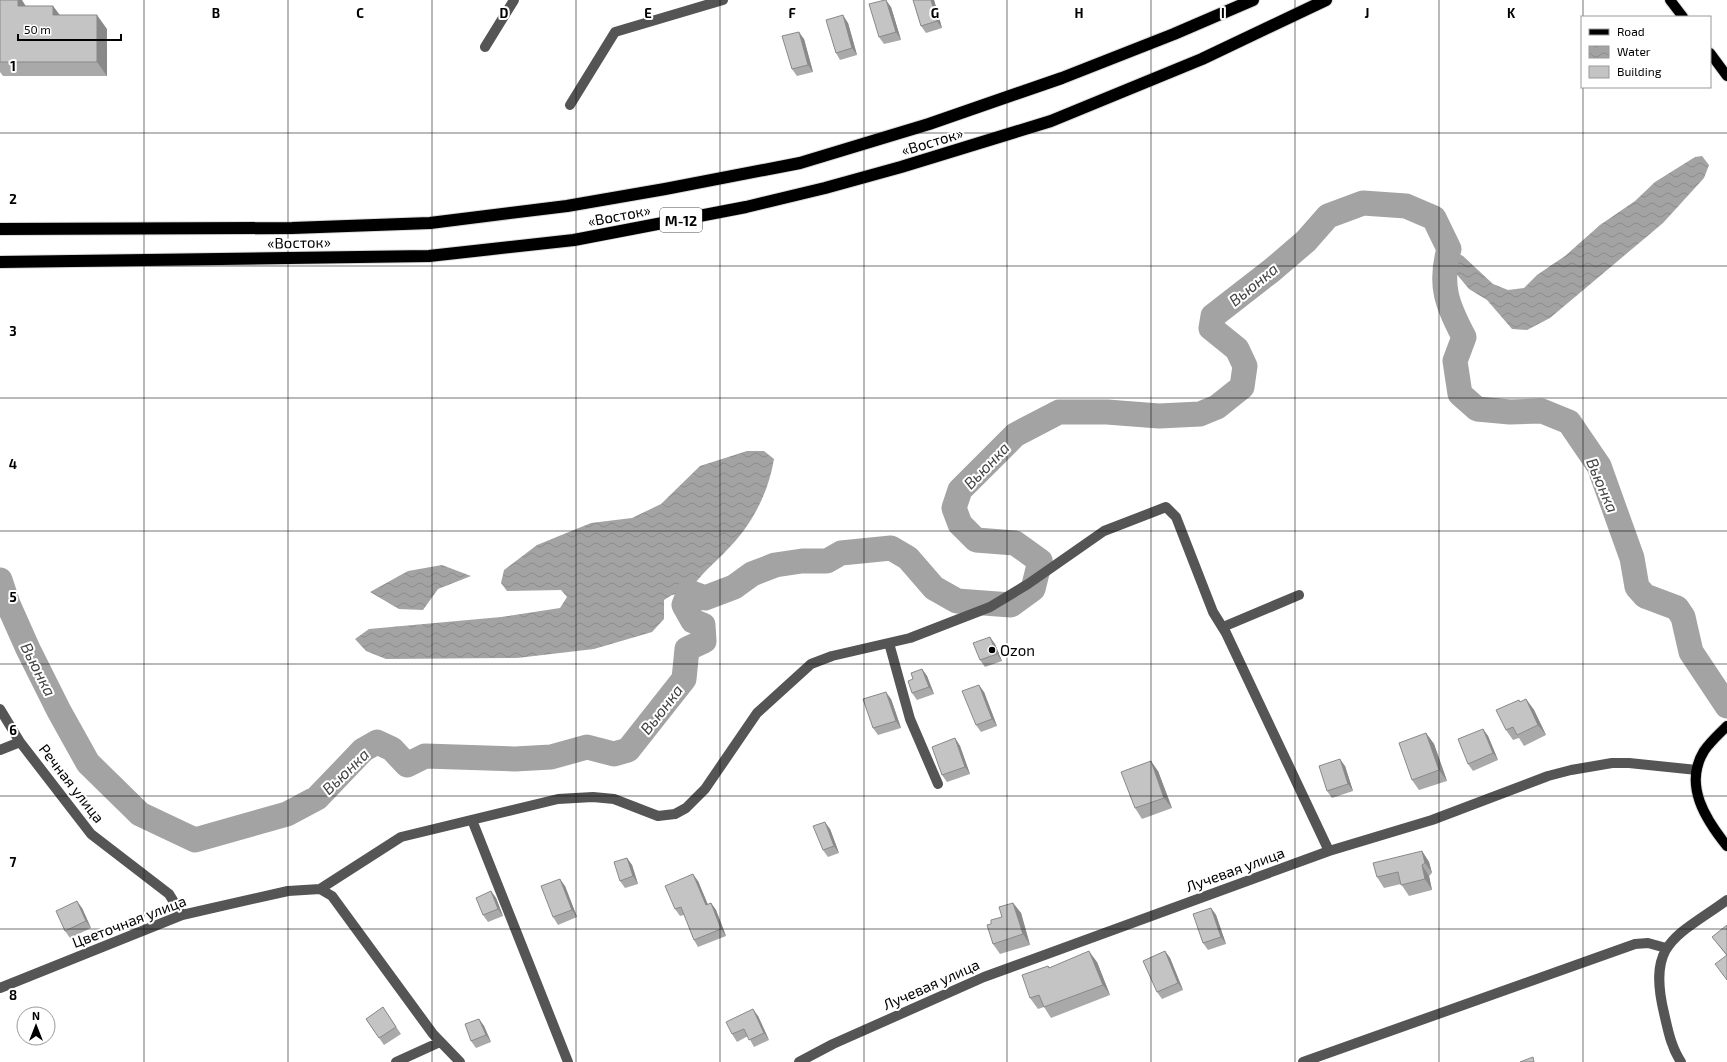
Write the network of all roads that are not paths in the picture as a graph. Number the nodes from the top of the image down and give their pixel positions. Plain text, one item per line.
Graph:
1 (514, 0) edge
2 (723, 0) edge
3 (1253, 0) edge
4 (1326, 0) edge
5 (1670, 0) edge
6 (1682, 16) edge
7 (485, 47) dead end
8 (1711, 54) edge
9 (1727, 76) edge
10 (570, 105) dead end
11 (0, 230) edge
12 (0, 262) edge
13 (1299, 595) dead end
14 (1223, 627) junction
15 (889, 643) junction
16 (0, 709) edge
17 (1727, 726) edge
18 (20, 742) junction
19 (0, 750) edge
20 (1697, 770) junction
21 (938, 784) dead end
22 (472, 820) junction
23 (1727, 846) edge
24 (1329, 851) junction
25 (320, 889) junction
26 (1727, 900) edge
27 (182, 915) junction
28 (1666, 948) junction
29 (0, 988) edge
30 (440, 1042) junction
31 (396, 1062) edge
32 (460, 1062) edge
33 (568, 1062) edge
34 (799, 1062) edge
35 (1303, 1062) edge
36 (1681, 1062) edge

1 - 7 street
2 - 10 street
3 - 11 highway, «Восток» / М-12
4 - 12 highway, «Восток» / М-12
5 - 6 main road
8 - 9 main road
13 - 14 street
14 - 15 street
14 - 24 street
15 - 21 street
15 - 22 street
16 - 18 street, Речная улица
17 - 20 main road
18 - 19 street
18 - 27 street, Речная улица
20 - 23 main road
20 - 24 street, Лучевая улица
22 - 25 street
22 - 33 street
24 - 34 street, Лучевая улица
25 - 27 street, Цветочная улица
25 - 30 street
26 - 28 street
27 - 29 street, Цветочная улица
28 - 35 street
28 - 36 street
30 - 31 street
30 - 32 street

